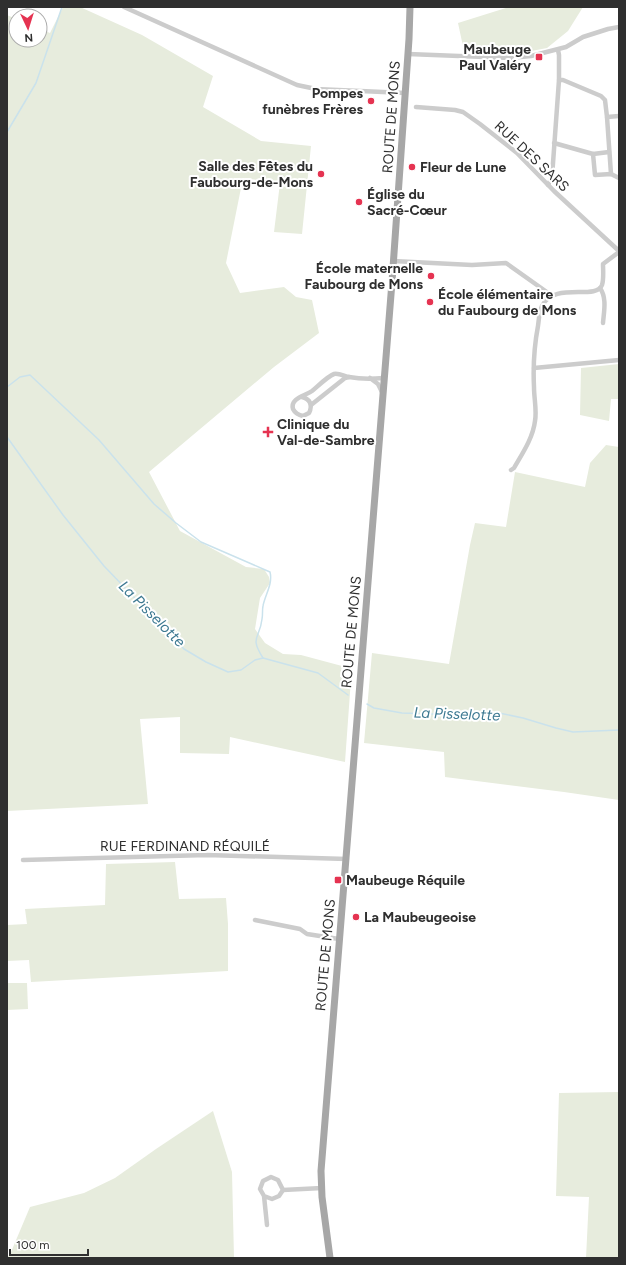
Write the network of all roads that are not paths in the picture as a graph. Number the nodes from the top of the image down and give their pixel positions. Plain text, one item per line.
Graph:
1 (124, 7) edge
2 (410, 7) edge
3 (619, 27) edge
4 (558, 50) junction
5 (408, 54) junction
6 (559, 80) junction
7 (405, 93) junction
8 (416, 107) dead end
9 (619, 116) edge
10 (607, 117) junction
11 (554, 143) junction
12 (609, 152) junction
13 (593, 154) junction
14 (611, 174) junction
15 (619, 178) edge
16 (548, 185) junction
17 (619, 252) edge
18 (393, 261) junction
19 (600, 288) junction
20 (551, 295) junction
21 (602, 323) dead end
22 (619, 360) edge
23 (534, 368) junction
24 (349, 377) junction
25 (370, 378) junction
26 (383, 378) junction
27 (382, 392) junction
28 (302, 397) junction
29 (311, 405) junction
30 (511, 470) dead end
31 (346, 859) junction
32 (23, 860) dead end
33 (254, 920) dead end
34 (339, 939) junction
35 (322, 1188) junction
36 (283, 1190) junction
37 (264, 1196) junction
38 (267, 1225) dead end
39 (330, 1258) edge

1 - 7 street
2 - 5 main road, ROUTE DE MONS
3 - 4 street
4 - 5 street
4 - 6 street
5 - 7 main road, ROUTE DE MONS
6 - 10 street
6 - 11 street
7 - 18 main road, ROUTE DE MONS
8 - 16 street, RUE DES SARS
9 - 10 street
10 - 12 street
11 - 13 street
11 - 16 street
12 - 13 street
12 - 14 street
13 - 14 street
14 - 15 street
16 - 17 street, RUE DES SARS
17 - 19 street
18 - 20 street
18 - 26 main road, ROUTE DE MONS
19 - 20 street
19 - 21 street
20 - 23 street
22 - 23 street
23 - 30 street
24 - 25 street
24 - 28 street
24 - 29 street
25 - 26 street
25 - 27 street
26 - 27 main road, ROUTE DE MONS
27 - 31 main road, ROUTE DE MONS
28 - 29 street
28 - 29 street
31 - 32 street, RUE FERDINAND RÉQUILÉ
31 - 34 main road, ROUTE DE MONS
33 - 34 street
34 - 35 main road, ROUTE DE MONS
35 - 36 street
35 - 39 main road, ROUTE DE MONS
36 - 37 street
36 - 37 street
37 - 38 street

